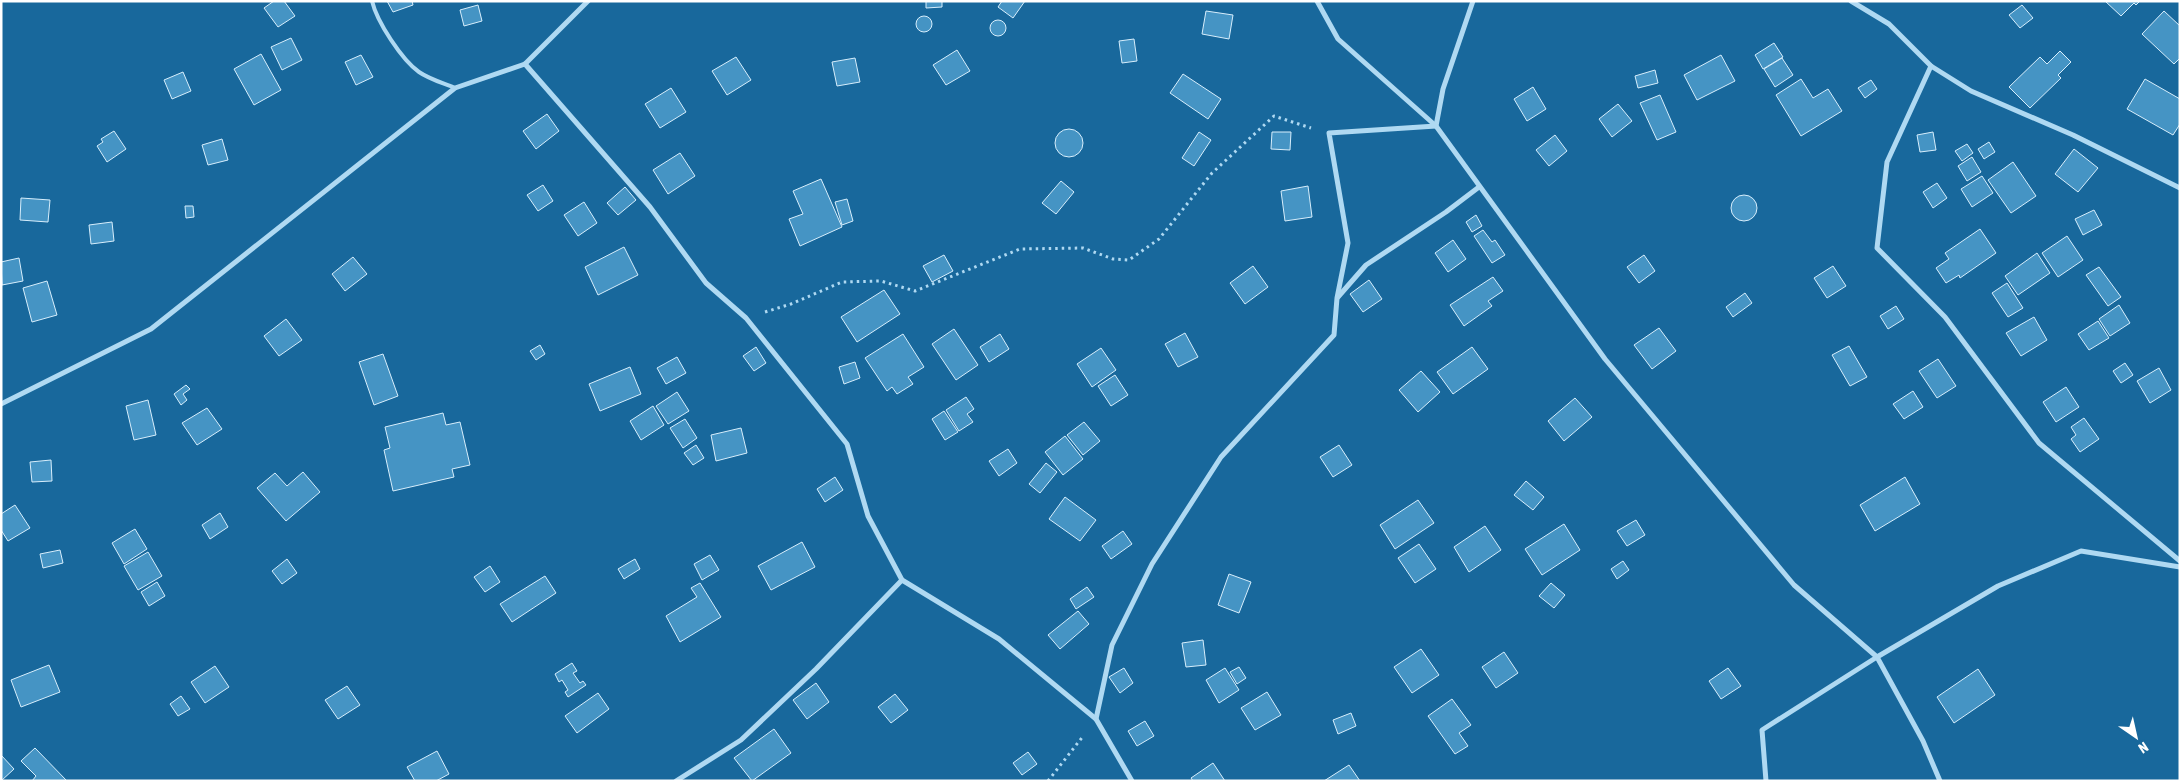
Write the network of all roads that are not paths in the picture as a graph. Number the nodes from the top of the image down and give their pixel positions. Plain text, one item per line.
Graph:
1 (372, 1) edge
2 (588, 1) edge
3 (1318, 1) edge
4 (1473, 1) edge
5 (1851, 1) edge
6 (526, 64) junction
7 (1931, 66) junction
8 (454, 88) junction
9 (1436, 126) junction
10 (1479, 187) junction
11 (2180, 188) edge
12 (1337, 298) junction
13 (1, 404) edge
14 (2180, 561) edge
15 (2180, 567) edge
16 (902, 580) junction
17 (1877, 657) junction
18 (1096, 719) junction
19 (676, 781) edge
20 (1132, 781) edge
21 (1766, 781) edge
22 (1940, 781) edge

1 - 8 lane
2 - 6 street
3 - 9 street
4 - 9 street
5 - 7 street
6 - 8 street
6 - 16 street
7 - 11 street
7 - 14 street
8 - 13 street
9 - 10 street
9 - 12 street
10 - 12 street
10 - 17 street
12 - 18 street
15 - 17 street
16 - 18 street
16 - 19 street
17 - 21 street
17 - 22 street
18 - 20 street

